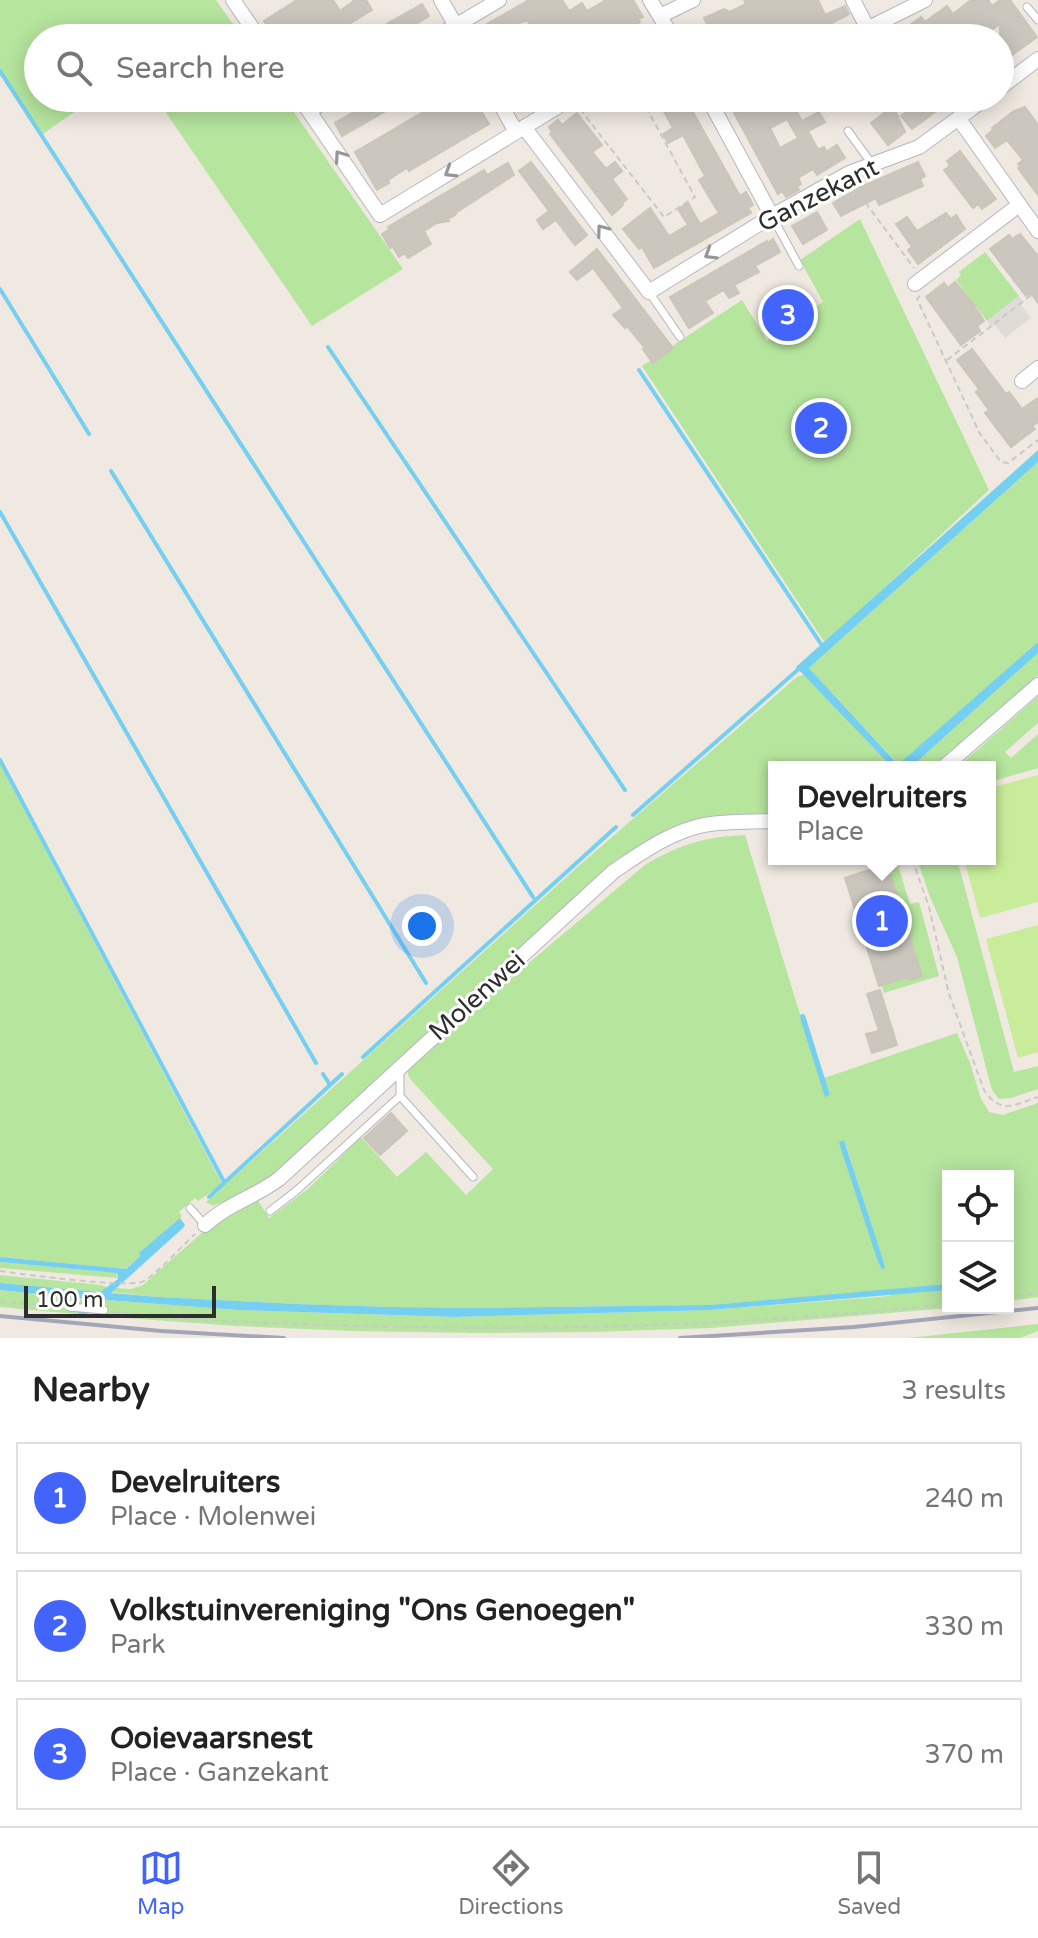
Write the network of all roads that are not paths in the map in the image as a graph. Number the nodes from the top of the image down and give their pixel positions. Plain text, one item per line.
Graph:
1 (234, 0) edge
2 (441, 0) edge
3 (499, 0) edge
4 (650, 0) edge
5 (693, 0) edge
6 (853, 0) edge
7 (925, 0) edge
8 (1027, 7) dead end
9 (660, 16) junction
10 (1038, 20) edge
11 (250, 24) edge
12 (455, 24) edge
13 (470, 24) edge
14 (665, 24) edge
15 (865, 24) edge
16 (878, 24) edge
17 (1038, 59) edge
18 (1014, 77) edge
19 (309, 112) edge
20 (507, 112) edge
21 (549, 112) edge
22 (720, 112) edge
23 (968, 112) edge
24 (959, 119) junction
25 (520, 129) junction
26 (848, 131) dead end
27 (872, 164) junction
28 (1019, 205) junction
29 (772, 216) junction
30 (1038, 231) edge
31 (799, 266) dead end
32 (915, 284) road end
33 (649, 292) junction
34 (680, 337) dead end
35 (1038, 368) edge
36 (1022, 381) dead end
37 (1038, 685) edge
38 (951, 761) edge
39 (768, 821) edge
40 (398, 1068) junction
41 (400, 1096) junction
42 (473, 1177) dead end
43 (190, 1208) dead end
44 (270, 1211) dead end
45 (205, 1225) joint
46 (70, 1307) road end
47 (104, 1310) road end

1 - 11 street
2 - 12 street
3 - 13 street
4 - 9 street
5 - 9 street
6 - 15 street
7 - 16 street
8 - 10 lane
9 - 14 street
17 - 18 street
25 -> 19 street
20 - 25 street
21 - 25 street
22 - 29 street
23 - 24 street, Ganzekant
24 - 27 street, Ganzekant
24 - 28 street
33 -> 25 street
26 - 27 lane
27 - 29 street, Ganzekant
28 - 30 street
28 - 32 street
29 - 31 lane
29 -> 33 street, Ganzekant
33 - 34 lane
35 - 36 street
37 - 38 street
39 - 40 street, Molenwei
40 - 41 lane
40 - 45 street, Molenwei
41 - 42 lane
41 - 44 lane
43 - 45 lane
46 - 47 lane

